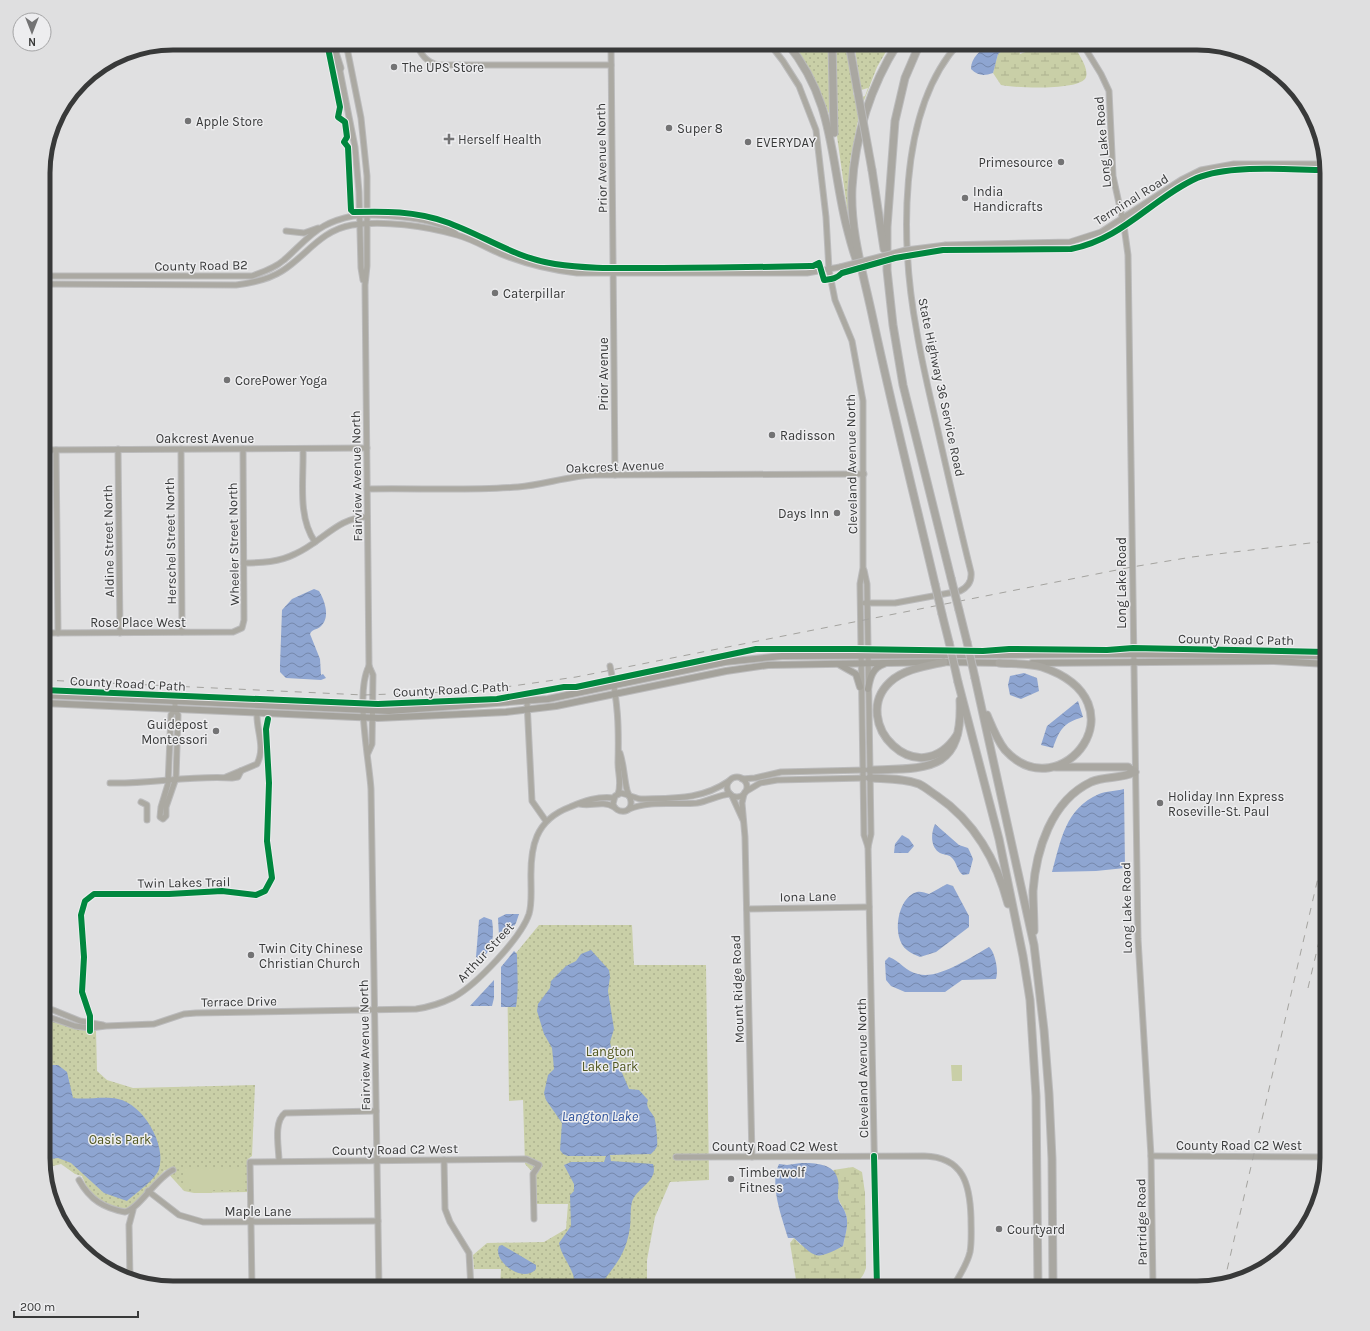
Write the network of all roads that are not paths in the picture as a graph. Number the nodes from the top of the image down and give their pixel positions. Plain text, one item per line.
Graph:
1 (334, 50) edge
2 (337, 50) edge
3 (347, 50) edge
4 (419, 50) edge
5 (611, 50) edge
6 (774, 50) edge
7 (792, 50) edge
8 (832, 50) edge
9 (849, 50) edge
10 (894, 50) edge
11 (917, 50) edge
12 (954, 50) edge
13 (1086, 50) edge
14 (611, 65) junction
15 (340, 68) junction
16 (1319, 164) edge
17 (838, 174) junction
18 (359, 216) junction
19 (367, 216) junction
20 (1123, 218) junction
21 (360, 224) junction
22 (367, 224) junction
23 (321, 228) junction
24 (286, 231) dead end
25 (457, 235) junction
26 (829, 270) junction
27 (887, 270) junction
28 (613, 273) junction
29 (50, 276) edge
30 (78, 277) junction
31 (50, 284) edge
32 (364, 284) junction
33 (78, 285) junction
34 (877, 339) junction
35 (303, 448) junction
36 (367, 448) junction
37 (118, 449) junction
38 (181, 449) junction
39 (243, 449) junction
40 (50, 450) edge
41 (56, 450) junction
42 (864, 474) junction
43 (615, 475) junction
44 (367, 489) junction
45 (367, 517) junction
46 (315, 542) junction
47 (244, 563) junction
48 (863, 568) junction
49 (860, 603) junction
50 (867, 603) junction
51 (182, 632) junction
52 (233, 632) joint
53 (50, 633) edge
54 (58, 633) junction
55 (120, 633) junction
56 (1133, 654) junction
57 (1287, 654) junction
58 (860, 655) junction
59 (868, 655) junction
60 (1320, 656) edge
61 (1287, 661) junction
62 (944, 662) junction
63 (1132, 662) junction
64 (837, 663) junction
65 (860, 663) junction
66 (868, 663) junction
67 (892, 663) junction
68 (999, 663) junction
69 (1320, 663) edge
70 (369, 666) junction
71 (610, 666) dead end
72 (615, 685) junction
73 (959, 685) junction
74 (860, 687) junction
75 (868, 689) junction
76 (616, 693) junction
77 (50, 695) edge
78 (176, 701) junction
79 (980, 701) junction
80 (527, 702) junction
81 (50, 703) edge
82 (175, 709) junction
83 (364, 709) junction
84 (527, 709) junction
85 (373, 710) junction
86 (257, 713) junction
87 (364, 716) junction
88 (372, 717) junction
89 (957, 735) junction
90 (620, 750) junction
91 (368, 753) junction
92 (1046, 767) junction
93 (866, 770) junction
94 (1135, 772) junction
95 (176, 778) junction
96 (866, 778) junction
97 (169, 779) junction
98 (742, 779) junction
99 (729, 781) junction
100 (110, 783) dead end
101 (745, 793) junction
102 (731, 795) junction
103 (616, 796) junction
104 (629, 796) junction
105 (141, 802) dead end
106 (580, 804) junction
107 (614, 807) junction
108 (628, 810) junction
109 (147, 820) dead end
110 (546, 821) junction
111 (743, 821) junction
112 (870, 907) junction
113 (747, 909) junction
114 (1034, 945) junction
115 (1023, 956) junction
116 (374, 1009) junction
117 (50, 1010) edge
118 (50, 1017) edge
119 (106, 1026) junction
120 (376, 1111) junction
121 (874, 1156) junction
122 (1151, 1156) junction
123 (676, 1157) dead end
124 (752, 1157) junction
125 (1320, 1157) edge
126 (377, 1160) junction
127 (444, 1160) junction
128 (279, 1161) junction
129 (173, 1170) dead end
130 (79, 1180) dead end
131 (148, 1192) junction
132 (136, 1205) junction
133 (118, 1210) junction
134 (534, 1218) dead end
135 (378, 1221) junction
136 (251, 1222) junction
137 (129, 1225) junction
138 (130, 1273) edge
139 (252, 1281) edge
140 (379, 1281) edge
141 (471, 1281) edge
142 (877, 1281) edge
143 (956, 1281) edge
144 (1038, 1281) edge
145 (1053, 1281) edge
146 (1153, 1281) edge

1 - 15 highway
2 - 15 street, Fairview Avenue North
3 - 19 street, Fairview Avenue North
4 - 14 street
5 - 14 street, Prior Avenue North
6 - 26 street, Cleveland Avenue North
7 - 17 highway
8 - 17 highway
9 - 27 highway, bridge
10 - 34 highway
11 - 27 highway
12 - 50 street, State Highway 36 Service Road
13 - 20 street, Long Lake Road
14 - 28 street, Prior Avenue North
15 - 18 street, Fairview Avenue North
16 - 20 street, Terminal Road
17 - 34 highway
18 - 19 street, County Road B2
18 - 21 street, Fairview Avenue North
18 - 23 street, County Road B2
19 - 22 street, Fairview Avenue North
19 - 25 street, County Road B2
20 - 26 street, Terminal Road, bridge
20 - 56 street, Long Lake Road
21 - 22 street, County Road B2
21 - 32 street, Fairview Avenue North
21 - 33 street, County Road B2
22 - 25 street, County Road B2
22 - 32 street, Fairview Avenue North
23 - 24 street
23 - 30 street, County Road B2
25 - 28 street, County Road B2
26 - 28 street, County Road B2
26 - 42 street, Cleveland Avenue North
27 - 79 highway, bridge
28 - 43 street, Prior Avenue
29 - 30 street, County Road B2
30 - 33 street
31 - 33 street, County Road B2
32 - 36 street, Fairview Avenue North
34 - 73 highway, bridge
35 - 36 street, Oakcrest Avenue
35 - 39 street, Oakcrest Avenue
35 - 46 street
36 - 44 street, Fairview Avenue North
37 - 38 street, Oakcrest Avenue
37 - 41 street, Oakcrest Avenue
37 - 55 street, Aldine Street North
38 - 39 street, Oakcrest Avenue
38 - 51 street, Herschel Street North
39 - 47 street, Wheeler Street North
40 - 41 street, Oakcrest Avenue
41 - 54 street
42 - 43 street, Oakcrest Avenue
42 - 48 street, Cleveland Avenue North
43 - 44 street, Oakcrest Avenue
44 - 45 street, Fairview Avenue North
45 - 46 street
45 - 70 street, Fairview Avenue North
46 - 47 street
47 - 52 street, Wheeler Street North
48 - 49 street, Cleveland Avenue North
48 - 50 street, Cleveland Avenue North
49 - 50 street, State Highway 36 Service Road
49 - 58 street, Cleveland Avenue North
50 - 59 street, Cleveland Avenue North
51 - 52 street, Rose Place West
51 - 55 street, Rose Place West
53 - 54 street, Rose Place West
54 - 55 street, Rose Place West
56 - 57 main road
56 - 59 main road
56 - 63 street, Long Lake Road
57 - 60 main road
57 - 61 main road
58 - 59 main road
58 - 65 street, Cleveland Avenue North
58 - 72 main road
59 - 66 street, Cleveland Avenue North
61 - 63 main road
61 - 69 main road
62 - 67 main road
62 - 68 main road
62 - 89 highway
63 - 68 main road
63 - 94 street, Long Lake Road
64 - 65 main road
64 - 74 main road
64 - 76 main road
65 - 66 main road
65 - 74 street, Cleveland Avenue North
66 - 67 main road
66 - 75 street, Cleveland Avenue North
67 - 75 main road
68 - 92 highway
70 - 83 street, Fairview Avenue North
70 - 85 street, Fairview Avenue North
71 - 72 street
72 - 76 street
72 - 80 main road
73 - 89 highway
73 - 115 highway
74 - 93 street, Cleveland Avenue North
75 - 93 street, Cleveland Avenue North
76 - 84 main road
76 - 90 street
77 - 78 main road
78 - 82 street
78 - 83 main road
79 - 92 highway
79 - 114 highway
80 - 84 street
80 - 85 main road
81 - 82 main road
82 - 86 main road
82 - 95 street
82 - 97 street
83 - 85 main road
83 - 87 street, Fairview Avenue North
84 - 88 main road
84 - 110 street
85 - 88 street, Fairview Avenue North
86 - 87 main road
86 - 95 street
87 - 88 main road
87 - 91 street, Fairview Avenue North
88 - 91 street, Fairview Avenue North
89 - 93 highway
90 - 103 street
90 - 104 street
91 - 116 street, Fairview Avenue North
92 - 94 highway
93 - 96 street, Cleveland Avenue North
93 - 98 street
94 - 114 highway
94 - 122 street, Long Lake Road
95 - 97 street
95 - 97 street
96 - 101 street
96 - 112 street, Cleveland Avenue North
96 - 115 highway
97 - 100 street
98 - 99 street
98 - 101 street
99 - 102 street
99 - 104 street
101 - 102 street
101 - 111 street, Mount Ridge Road
102 - 108 street
102 - 111 street, Mount Ridge Road
103 - 104 street
103 - 106 street
103 - 107 street
104 - 108 street
105 - 109 street
106 - 107 street
106 - 110 street
107 - 108 street
110 - 116 street, Arthur Street
111 - 113 street, Mount Ridge Road
112 - 113 street, Iona Lane
112 - 121 street, Cleveland Avenue North
113 - 124 street, Mount Ridge Road
114 - 145 highway
115 - 144 highway
116 - 119 street, Terrace Drive
116 - 120 street, Fairview Avenue North
117 - 119 street, Terrace Drive
118 - 119 street, Terrace Drive
120 - 126 street, Fairview Avenue North
120 - 128 street
121 - 124 street, County Road C2 West
121 - 142 street, Cleveland Avenue North
121 - 143 street, County Road C2 West
122 - 125 street, County Road C2 West
122 - 146 street, Partridge Road
123 - 124 street, County Road C2 West
126 - 127 street, County Road C2 West
126 - 128 street, County Road C2 West
126 - 135 street, Fairview Avenue North
127 - 134 street, County Road C2 West
127 - 141 street
128 - 136 street, County Road C2 West
129 - 131 street
130 - 133 street
131 - 132 street
131 - 136 street, Maple Lane
132 - 133 street
132 - 137 street
133 - 137 street
135 - 136 street, Maple Lane
135 - 140 street, Fairview Avenue North
136 - 139 street
137 - 138 street

